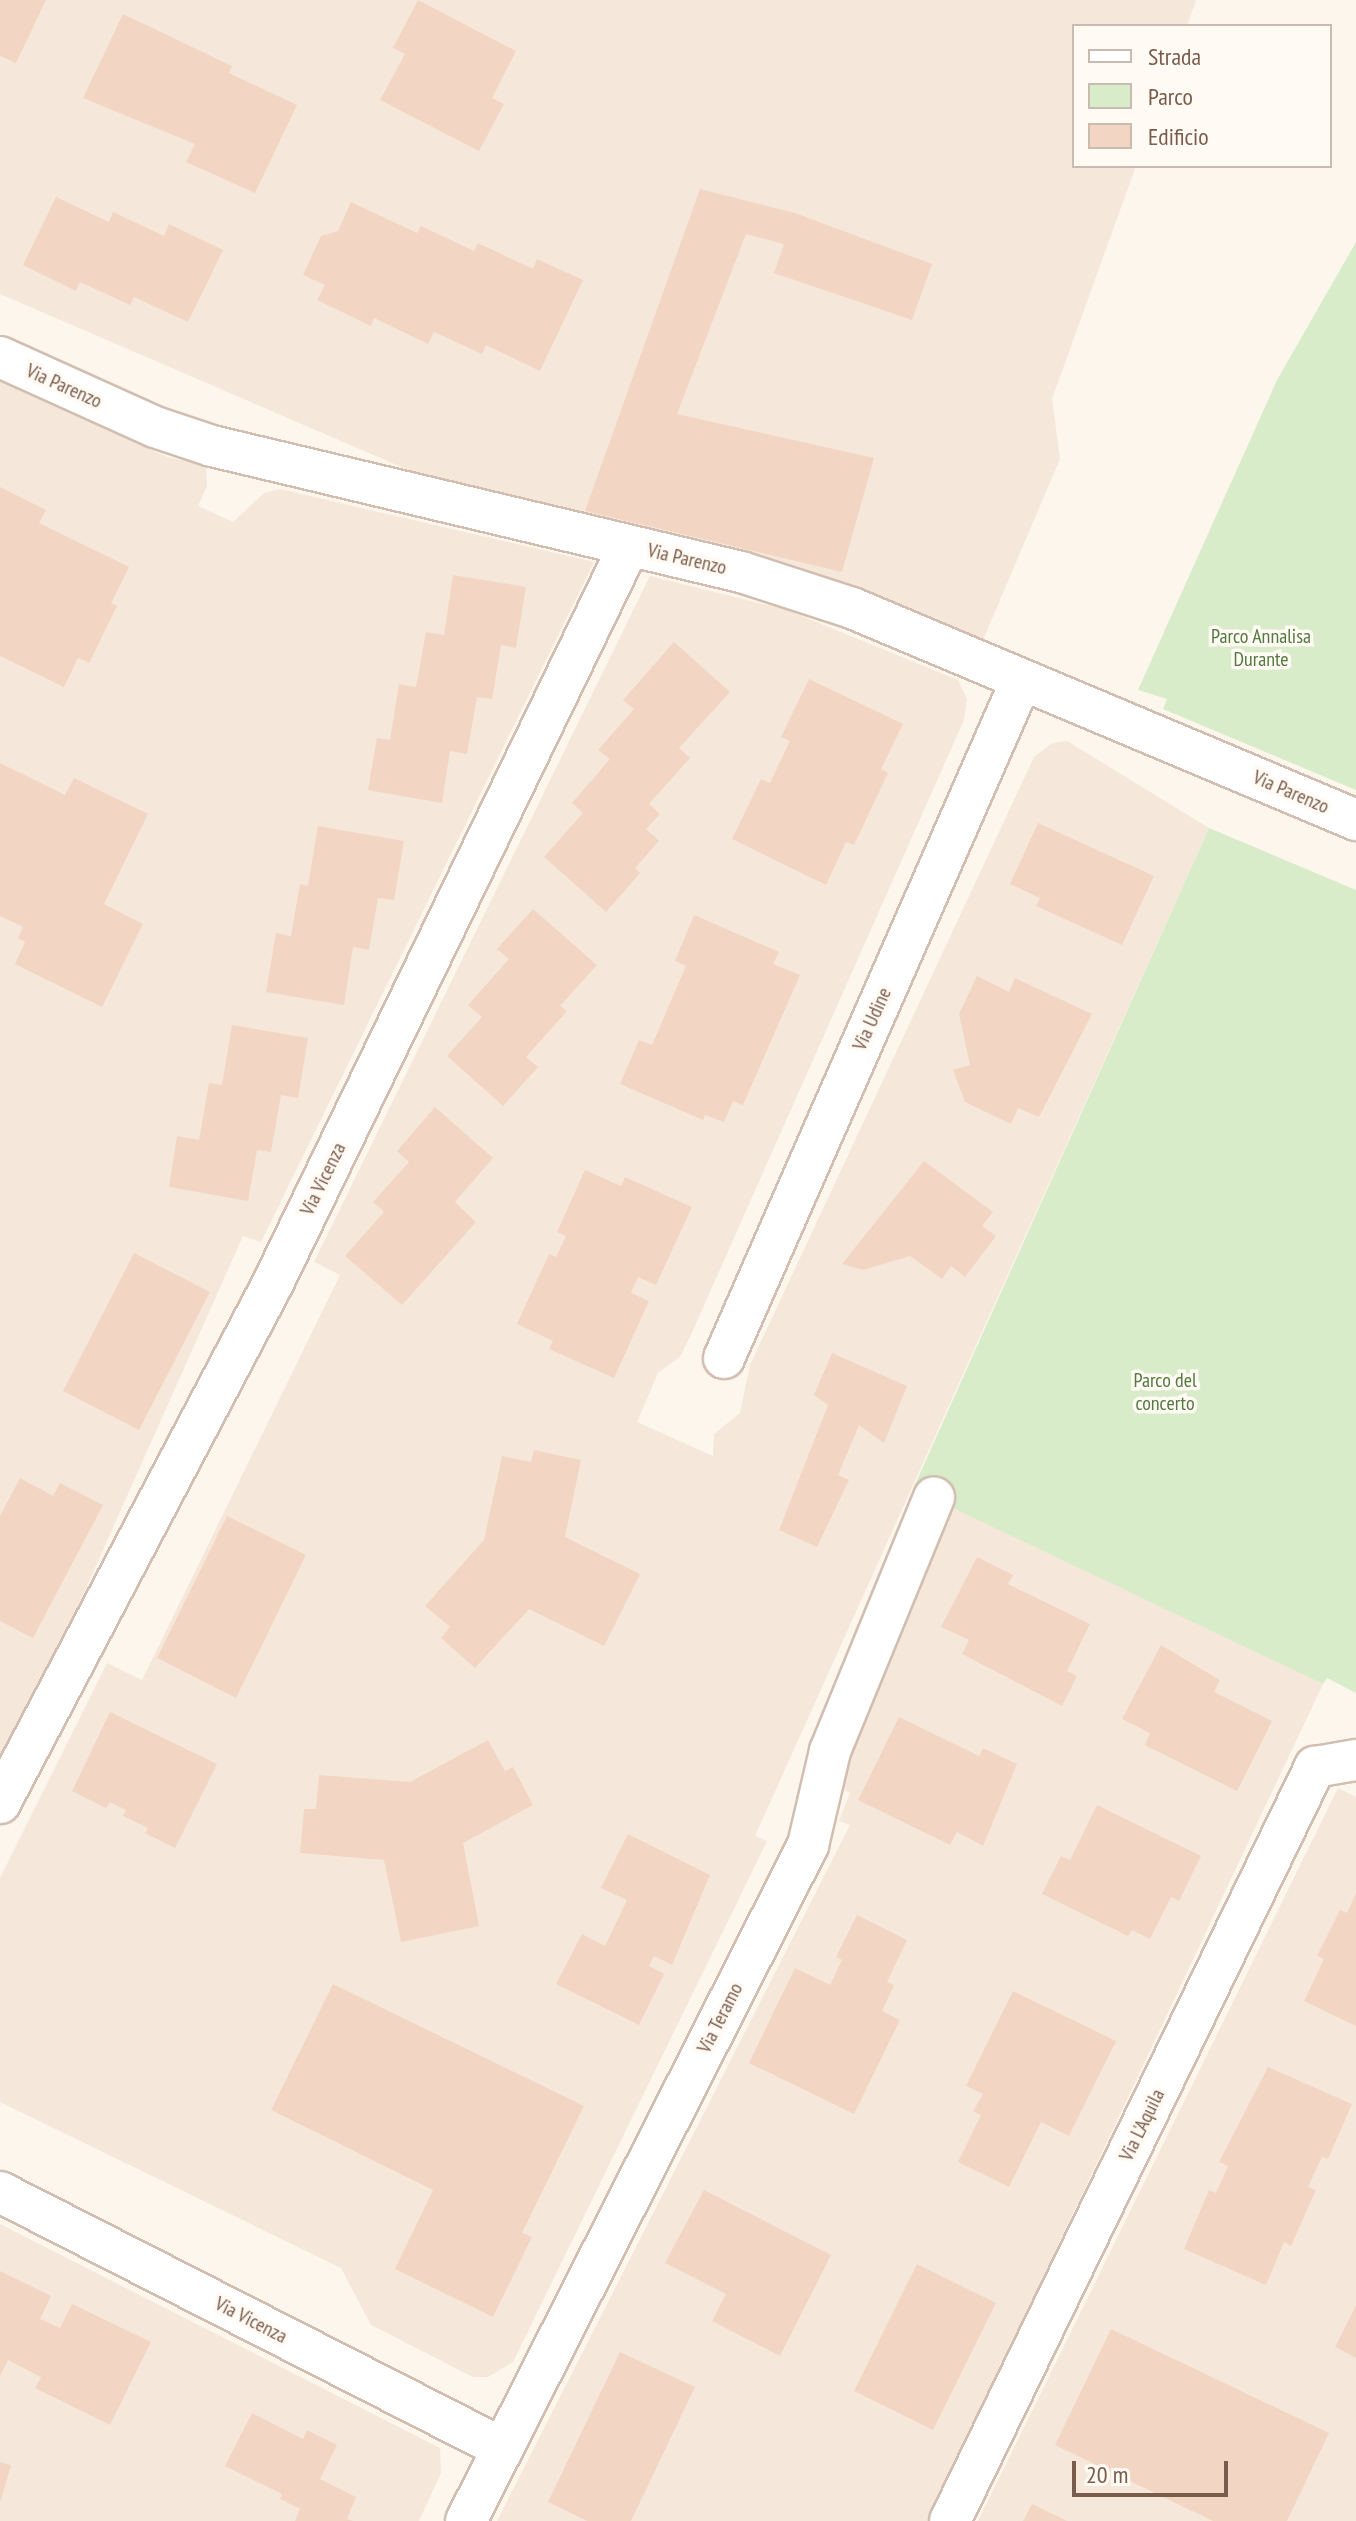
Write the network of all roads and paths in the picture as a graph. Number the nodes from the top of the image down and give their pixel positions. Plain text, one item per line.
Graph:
1 (0, 357) edge
2 (629, 546) junction
3 (1021, 681) junction
4 (1356, 820) edge
5 (724, 1358) dead end
6 (934, 1498) dead end
7 (1356, 1760) edge
8 (0, 1803) edge
9 (0, 2192) edge
10 (502, 2448) junction
11 (466, 2521) edge
12 (950, 2521) edge

1 - 2 street, Via Parenzo
2 - 3 street, Via Parenzo
2 - 8 street, Via Vicenza
3 - 4 street, Via Parenzo
3 - 5 street, Via Udine
6 - 10 street, Via Teramo
7 - 12 street, Via L'Aquila
9 - 10 street, Via Vicenza
10 - 11 street, Via Teramo

